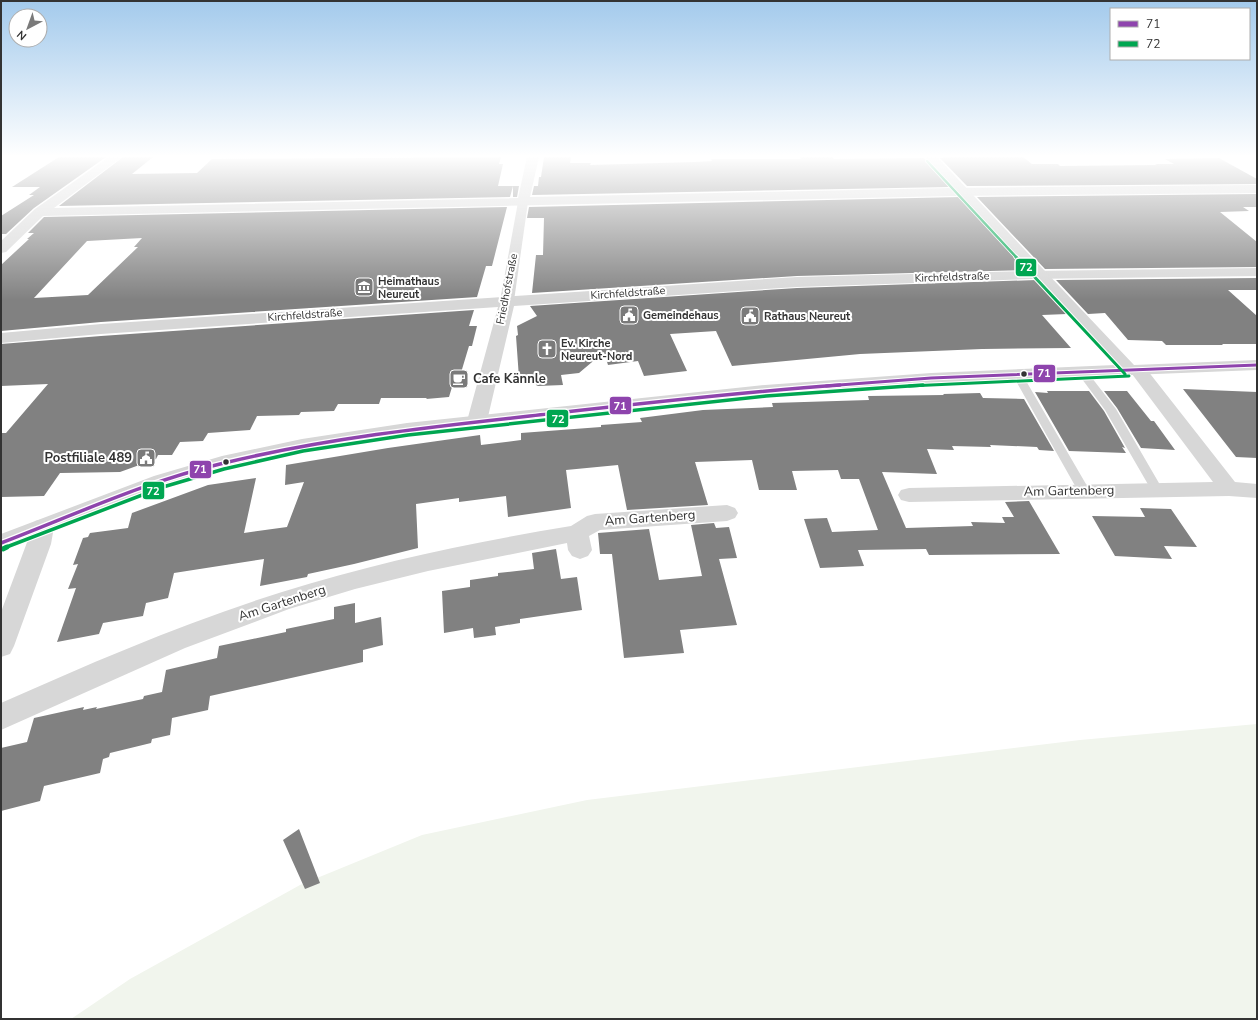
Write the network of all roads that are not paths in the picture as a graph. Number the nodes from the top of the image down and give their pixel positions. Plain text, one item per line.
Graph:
1 (50, 205) edge
2 (397, 205) edge
3 (523, 205) edge
4 (975, 205) edge
5 (40, 212) junction
6 (1, 249) edge
7 (1257, 272) edge
8 (1042, 275) junction
9 (507, 301) junction
10 (1, 338) edge
11 (1257, 365) edge
12 (1134, 370) junction
13 (1081, 371) junction
14 (1017, 374) junction
15 (477, 421) junction
16 (1230, 489) junction
17 (1157, 490) junction
18 (1084, 491) junction
19 (1257, 491) edge
20 (909, 495) dead end
21 (727, 513) dead end
22 (43, 527) junction
23 (1, 542) edge
24 (1, 646) edge
25 (1, 717) edge

1 - 5 street
2 - 5 street
3 - 9 street, Friedhofstraße
4 - 8 street
5 - 6 street
7 - 8 street, Kirchfeldstraße
8 - 9 street, Kirchfeldstraße
8 - 12 street
9 - 10 street, Kirchfeldstraße
9 - 15 street, Friedhofstraße
11 - 12 street
12 - 13 street
12 - 16 street
13 - 14 street
13 - 17 lane
14 - 15 street
14 - 18 lane
15 - 22 street
16 - 17 street, Am Gartenberg
16 - 19 street, Am Gartenberg
17 - 18 street, Am Gartenberg
18 - 20 street, Am Gartenberg
21 - 25 street, Am Gartenberg
22 - 23 street
22 - 24 street

